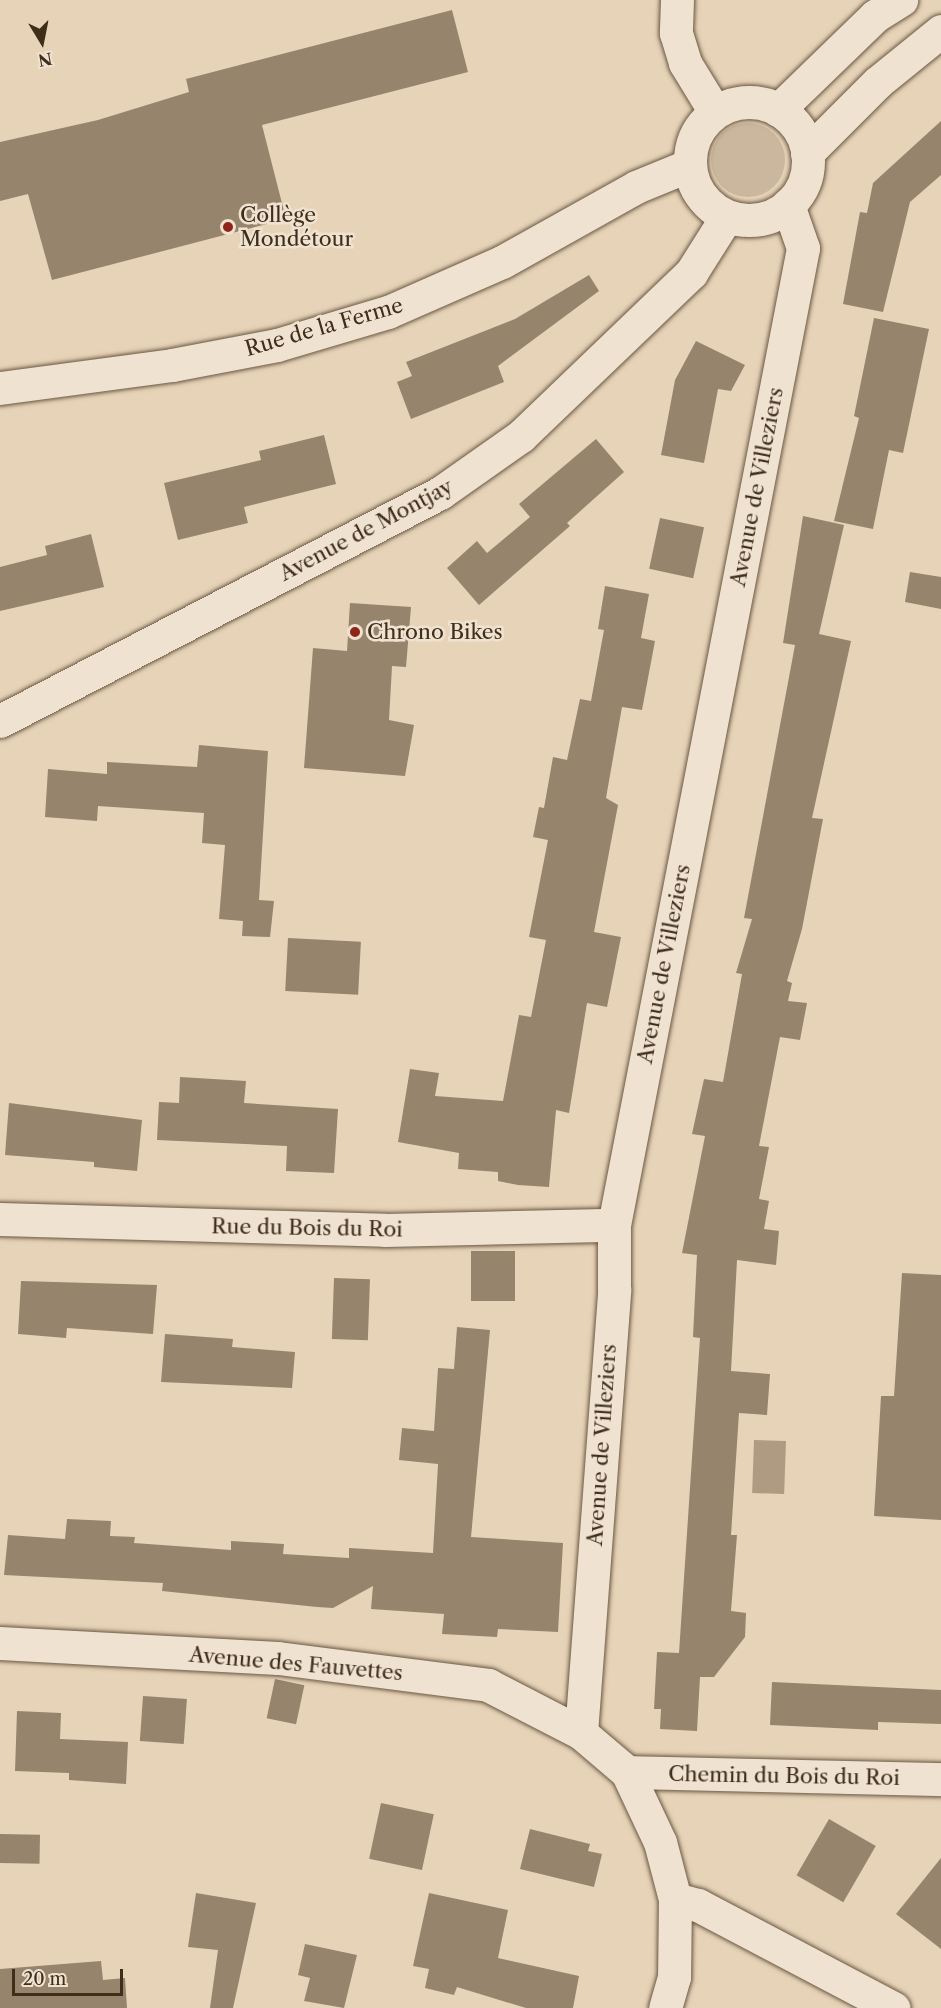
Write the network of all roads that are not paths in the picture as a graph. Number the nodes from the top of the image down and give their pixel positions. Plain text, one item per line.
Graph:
1 (677, 0) edge
2 (901, 0) edge
3 (941, 31) edge
4 (778, 110) junction
5 (716, 112) junction
6 (807, 153) junction
7 (690, 165) junction
8 (788, 205) junction
9 (727, 216) junction
10 (0, 388) edge
11 (0, 721) edge
12 (0, 1220) edge
13 (614, 1225) junction
14 (0, 1643) edge
15 (581, 1733) junction
16 (627, 1772) junction
17 (941, 1779) edge
18 (675, 1899) junction
19 (665, 2008) edge
20 (893, 2008) edge

1 - 5 street
2 - 4 street
3 - 6 street
4 - 5 street
4 - 6 street
5 - 7 street
6 - 8 street
7 - 9 street
7 - 10 street, Rue de la Ferme
8 - 9 street
8 - 13 street, Avenue de Villeziers
9 - 11 street, Avenue de Montjay
12 - 13 street, Rue du Bois du Roi
13 - 15 street, Avenue de Villeziers
14 - 15 street, Avenue des Fauvettes
15 - 16 street, Avenue des Fauvettes
16 - 17 street, Chemin du Bois du Roi
16 - 18 street
18 - 19 street
18 - 20 street

